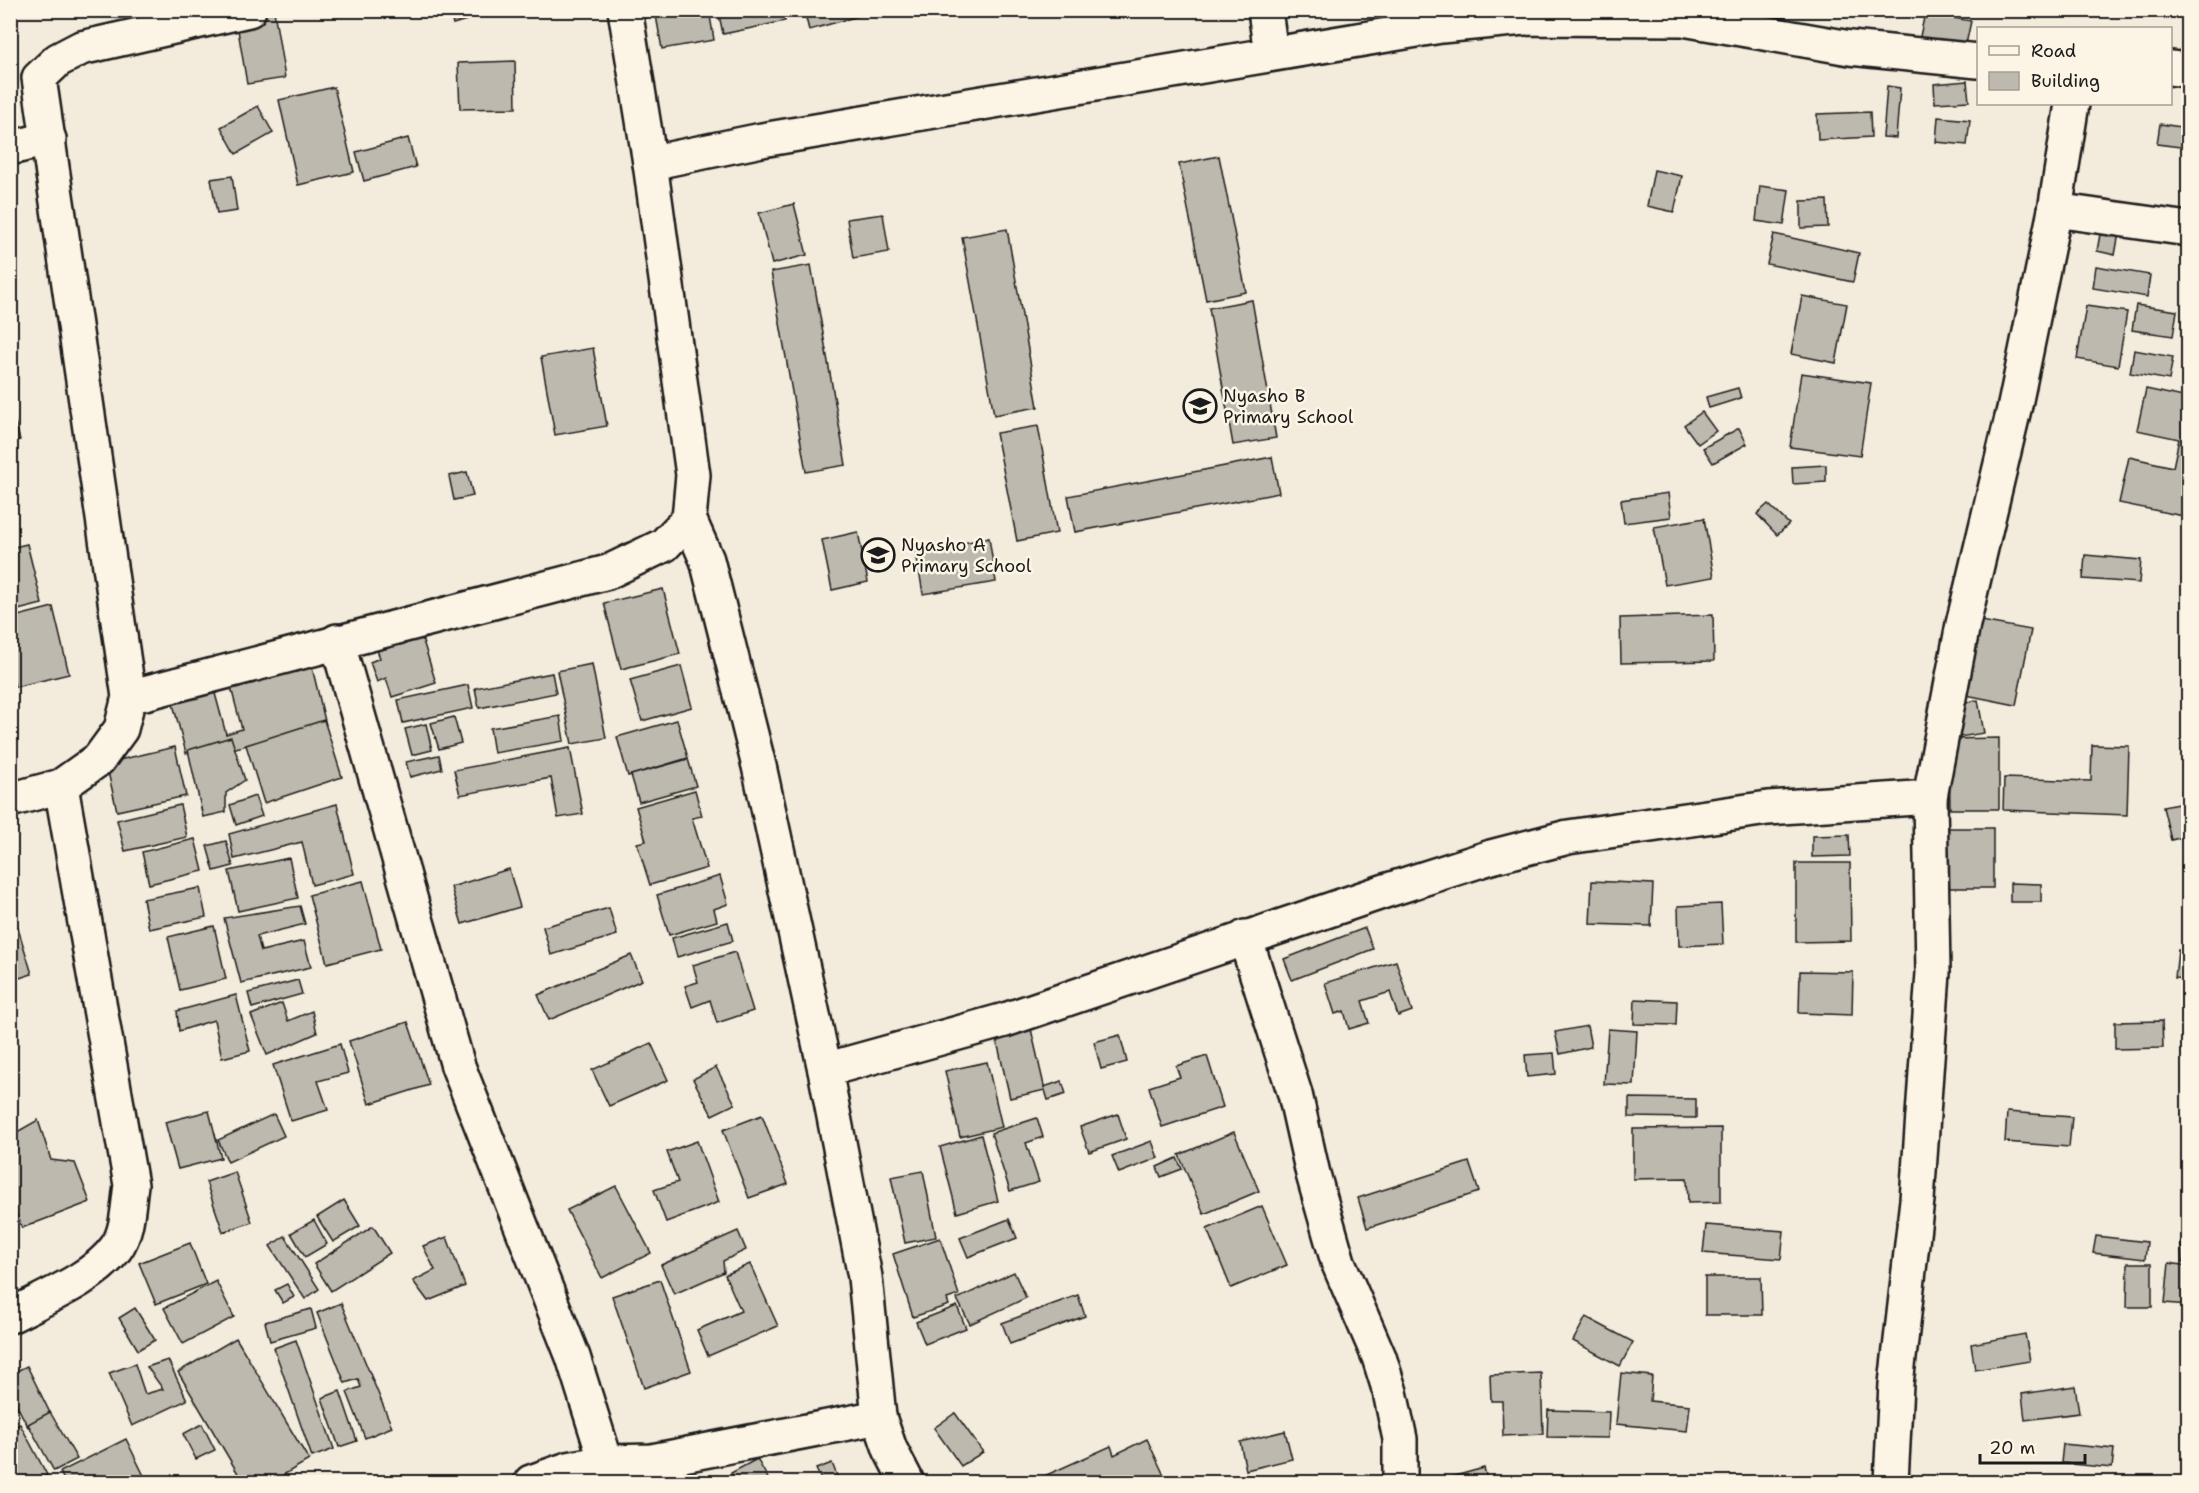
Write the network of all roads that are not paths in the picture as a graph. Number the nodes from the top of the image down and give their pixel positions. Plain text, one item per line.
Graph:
1 (249, 10) edge
2 (625, 10) edge
3 (1265, 10) edge
4 (1271, 54) junction
5 (1977, 61) edge
6 (2172, 68) edge
7 (2188, 70) edge
8 (2072, 105) edge
9 (49, 139) junction
10 (10, 148) edge
11 (650, 163) junction
12 (2055, 210) junction
13 (2188, 229) edge
14 (689, 519) junction
15 (337, 641) junction
16 (129, 697) junction
17 (61, 786) junction
18 (1930, 797) junction
19 (10, 800) edge
20 (1245, 937) junction
21 (825, 1070) junction
22 (10, 1316) edge
23 (879, 1417) junction
24 (612, 1472) edge
25 (531, 1482) edge
26 (908, 1482) edge
27 (1400, 1482) edge
28 (1891, 1482) edge

1 - 9 street
2 - 11 street
3 - 4 street
4 - 5 street
4 - 11 street
6 - 7 street
8 - 12 street
9 - 10 street
9 - 16 street
11 - 14 street
12 - 13 street
12 - 18 street
14 - 15 street
14 - 21 street
15 - 16 street
15 - 24 street
16 - 17 street
17 - 19 street
17 - 22 street
18 - 20 street
18 - 28 street
20 - 21 street
20 - 27 street
21 - 23 street
23 - 24 street
23 - 26 street
24 - 25 street

